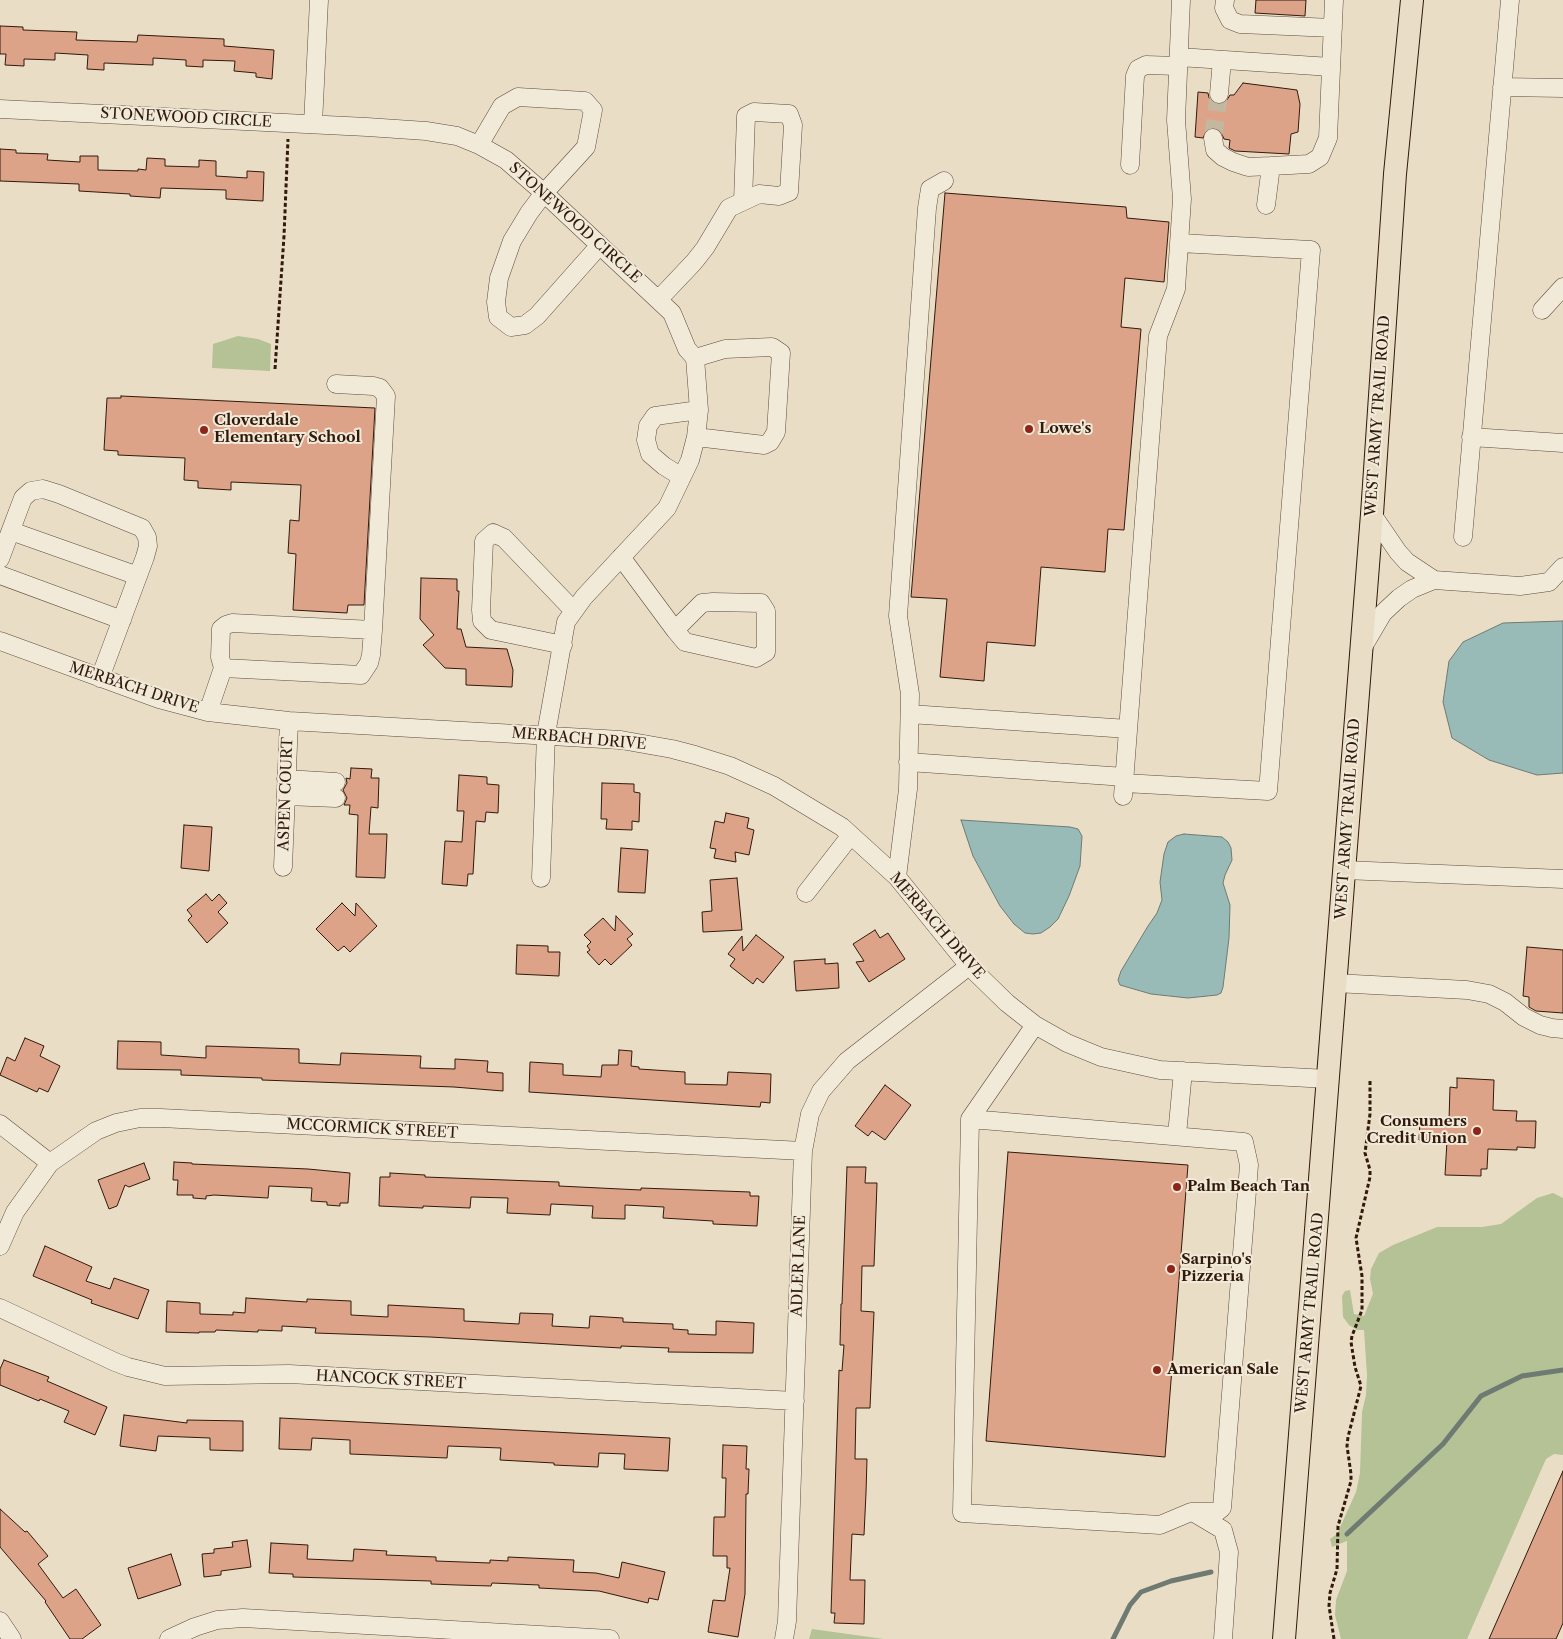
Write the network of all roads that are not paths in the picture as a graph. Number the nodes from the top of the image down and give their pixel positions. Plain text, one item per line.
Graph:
1 (319, 0) edge
2 (1182, 0) edge
3 (1225, 0) edge
4 (1334, 0) edge
5 (1412, 0) edge
6 (1510, 0) edge
7 (1333, 28) junction
8 (1222, 60) junction
9 (1179, 62) junction
10 (1331, 67) junction
11 (1502, 87) junction
12 (1563, 88) edge
13 (1219, 94) tunnel mouth
14 (0, 109) edge
15 (313, 124) junction
16 (1213, 138) tunnel mouth
17 (479, 145) junction
18 (1130, 165) dead end
19 (1270, 166) junction
20 (944, 181) dead end
21 (544, 193) junction
22 (743, 201) junction
23 (1266, 205) dead end
24 (1179, 242) junction
25 (600, 245) junction
26 (1563, 287) edge
27 (658, 300) junction
28 (1542, 310) dead end
29 (695, 358) junction
30 (336, 384) dead end
31 (699, 410) junction
32 (696, 437) junction
33 (1471, 437) junction
34 (1563, 443) edge
35 (682, 477) junction
36 (1372, 514) junction
37 (11, 531) junction
38 (1463, 537) dead end
39 (622, 557) junction
40 (0, 559) edge
41 (1563, 567) edge
42 (0, 575) edge
43 (138, 576) junction
44 (1434, 580) junction
45 (1556, 583) edge
46 (574, 611) junction
47 (122, 620) junction
48 (373, 630) junction
49 (675, 630) junction
50 (0, 641) edge
51 (562, 645) junction
52 (1361, 649) junction
53 (224, 668) junction
54 (100, 678) junction
55 (208, 712) junction
56 (910, 714) junction
57 (289, 721) junction
58 (1128, 729) junction
59 (546, 734) junction
60 (908, 762) junction
61 (1124, 785) junction
62 (286, 788) junction
63 (336, 790) dead end
64 (851, 835) junction
65 (283, 868) dead end
66 (1344, 870) junction
67 (541, 878) dead end
68 (897, 878) junction
69 (1563, 879) edge
70 (806, 893) dead end
71 (969, 966) junction
72 (1335, 983) junction
73 (1035, 1025) junction
74 (1563, 1029) edge
75 (1183, 1072) junction
76 (1328, 1079) junction
77 (970, 1119) junction
78 (0, 1124) edge
79 (1177, 1136) junction
80 (803, 1151) junction
81 (50, 1163) junction
82 (0, 1246) edge
83 (0, 1308) edge
84 (795, 1401) junction
85 (1191, 1512) junction
86 (0, 1621) edge
87 (12, 1639) edge
88 (169, 1639) edge
89 (610, 1639) edge
90 (784, 1639) edge
91 (1224, 1639) edge
92 (1284, 1639) edge

1 - 15 street
2 - 9 street
3 - 7 street
4 - 7 street
5 - 36 main road, WEST ARMY TRAIL ROAD
6 - 11 street
7 - 10 street
8 - 9 street
8 - 10 street
8 - 13 street
9 - 18 street
9 - 24 street
10 - 19 street
11 - 12 street
11 - 33 street
14 - 15 street, STONEWOOD CIRCLE
15 - 17 street, STONEWOOD CIRCLE
16 - 19 street
17 - 21 street, STONEWOOD CIRCLE
17 - 21 street
19 - 23 street
20 - 56 street
21 - 25 street, STONEWOOD CIRCLE
21 - 25 street
22 - 22 street
22 - 27 street
24 - 58 street
24 - 61 street
25 - 27 street, STONEWOOD CIRCLE
26 - 28 street
27 - 29 street, STONEWOOD CIRCLE
29 - 31 street, STONEWOOD CIRCLE
29 - 32 street
30 - 48 street
31 - 32 street, STONEWOOD CIRCLE
31 - 35 street
32 - 35 street, STONEWOOD CIRCLE
33 - 34 street
33 - 38 street
35 - 39 street, STONEWOOD CIRCLE
36 - 44 street
36 - 52 main road, WEST ARMY TRAIL ROAD
37 - 40 street
37 - 43 street
37 - 43 street
39 - 46 street, STONEWOOD CIRCLE
39 - 49 street
41 - 45 street
42 - 47 street
43 - 47 street
44 - 45 street
44 - 52 street
46 - 51 street, STONEWOOD CIRCLE
46 - 51 street
47 - 54 street
48 - 53 street
48 - 53 street
49 - 49 street
50 - 54 street, MERBACH DRIVE
51 - 59 street, STONEWOOD CIRCLE
52 - 66 main road, WEST ARMY TRAIL ROAD
53 - 55 street
54 - 55 street, MERBACH DRIVE
55 - 57 street, MERBACH DRIVE
56 - 58 street
56 - 60 street
57 - 59 street, MERBACH DRIVE
57 - 62 street, ASPEN COURT
58 - 61 street
59 - 64 street, MERBACH DRIVE
59 - 67 street, STONEWOOD CIRCLE
60 - 61 street
60 - 68 street
62 - 63 street
62 - 65 street, ASPEN COURT
64 - 68 street, MERBACH DRIVE
64 - 70 street
66 - 69 street
66 - 72 main road, WEST ARMY TRAIL ROAD
68 - 71 street, MERBACH DRIVE
71 - 73 street, MERBACH DRIVE
71 - 80 street, ADLER LANE
72 - 74 street
72 - 76 main road, WEST ARMY TRAIL ROAD
73 - 75 street, MERBACH DRIVE
73 - 77 street
75 - 76 street, MERBACH DRIVE
75 - 79 street
76 - 92 main road, WEST ARMY TRAIL ROAD
77 - 79 street
77 - 85 street
78 - 81 street
79 - 85 street
80 - 81 street, MCCORMICK STREET
80 - 84 street, ADLER LANE
81 - 82 street, MCCORMICK STREET
83 - 84 street, HANCOCK STREET
84 - 90 street, ADLER LANE
85 - 91 street
86 - 87 street
88 - 89 street

